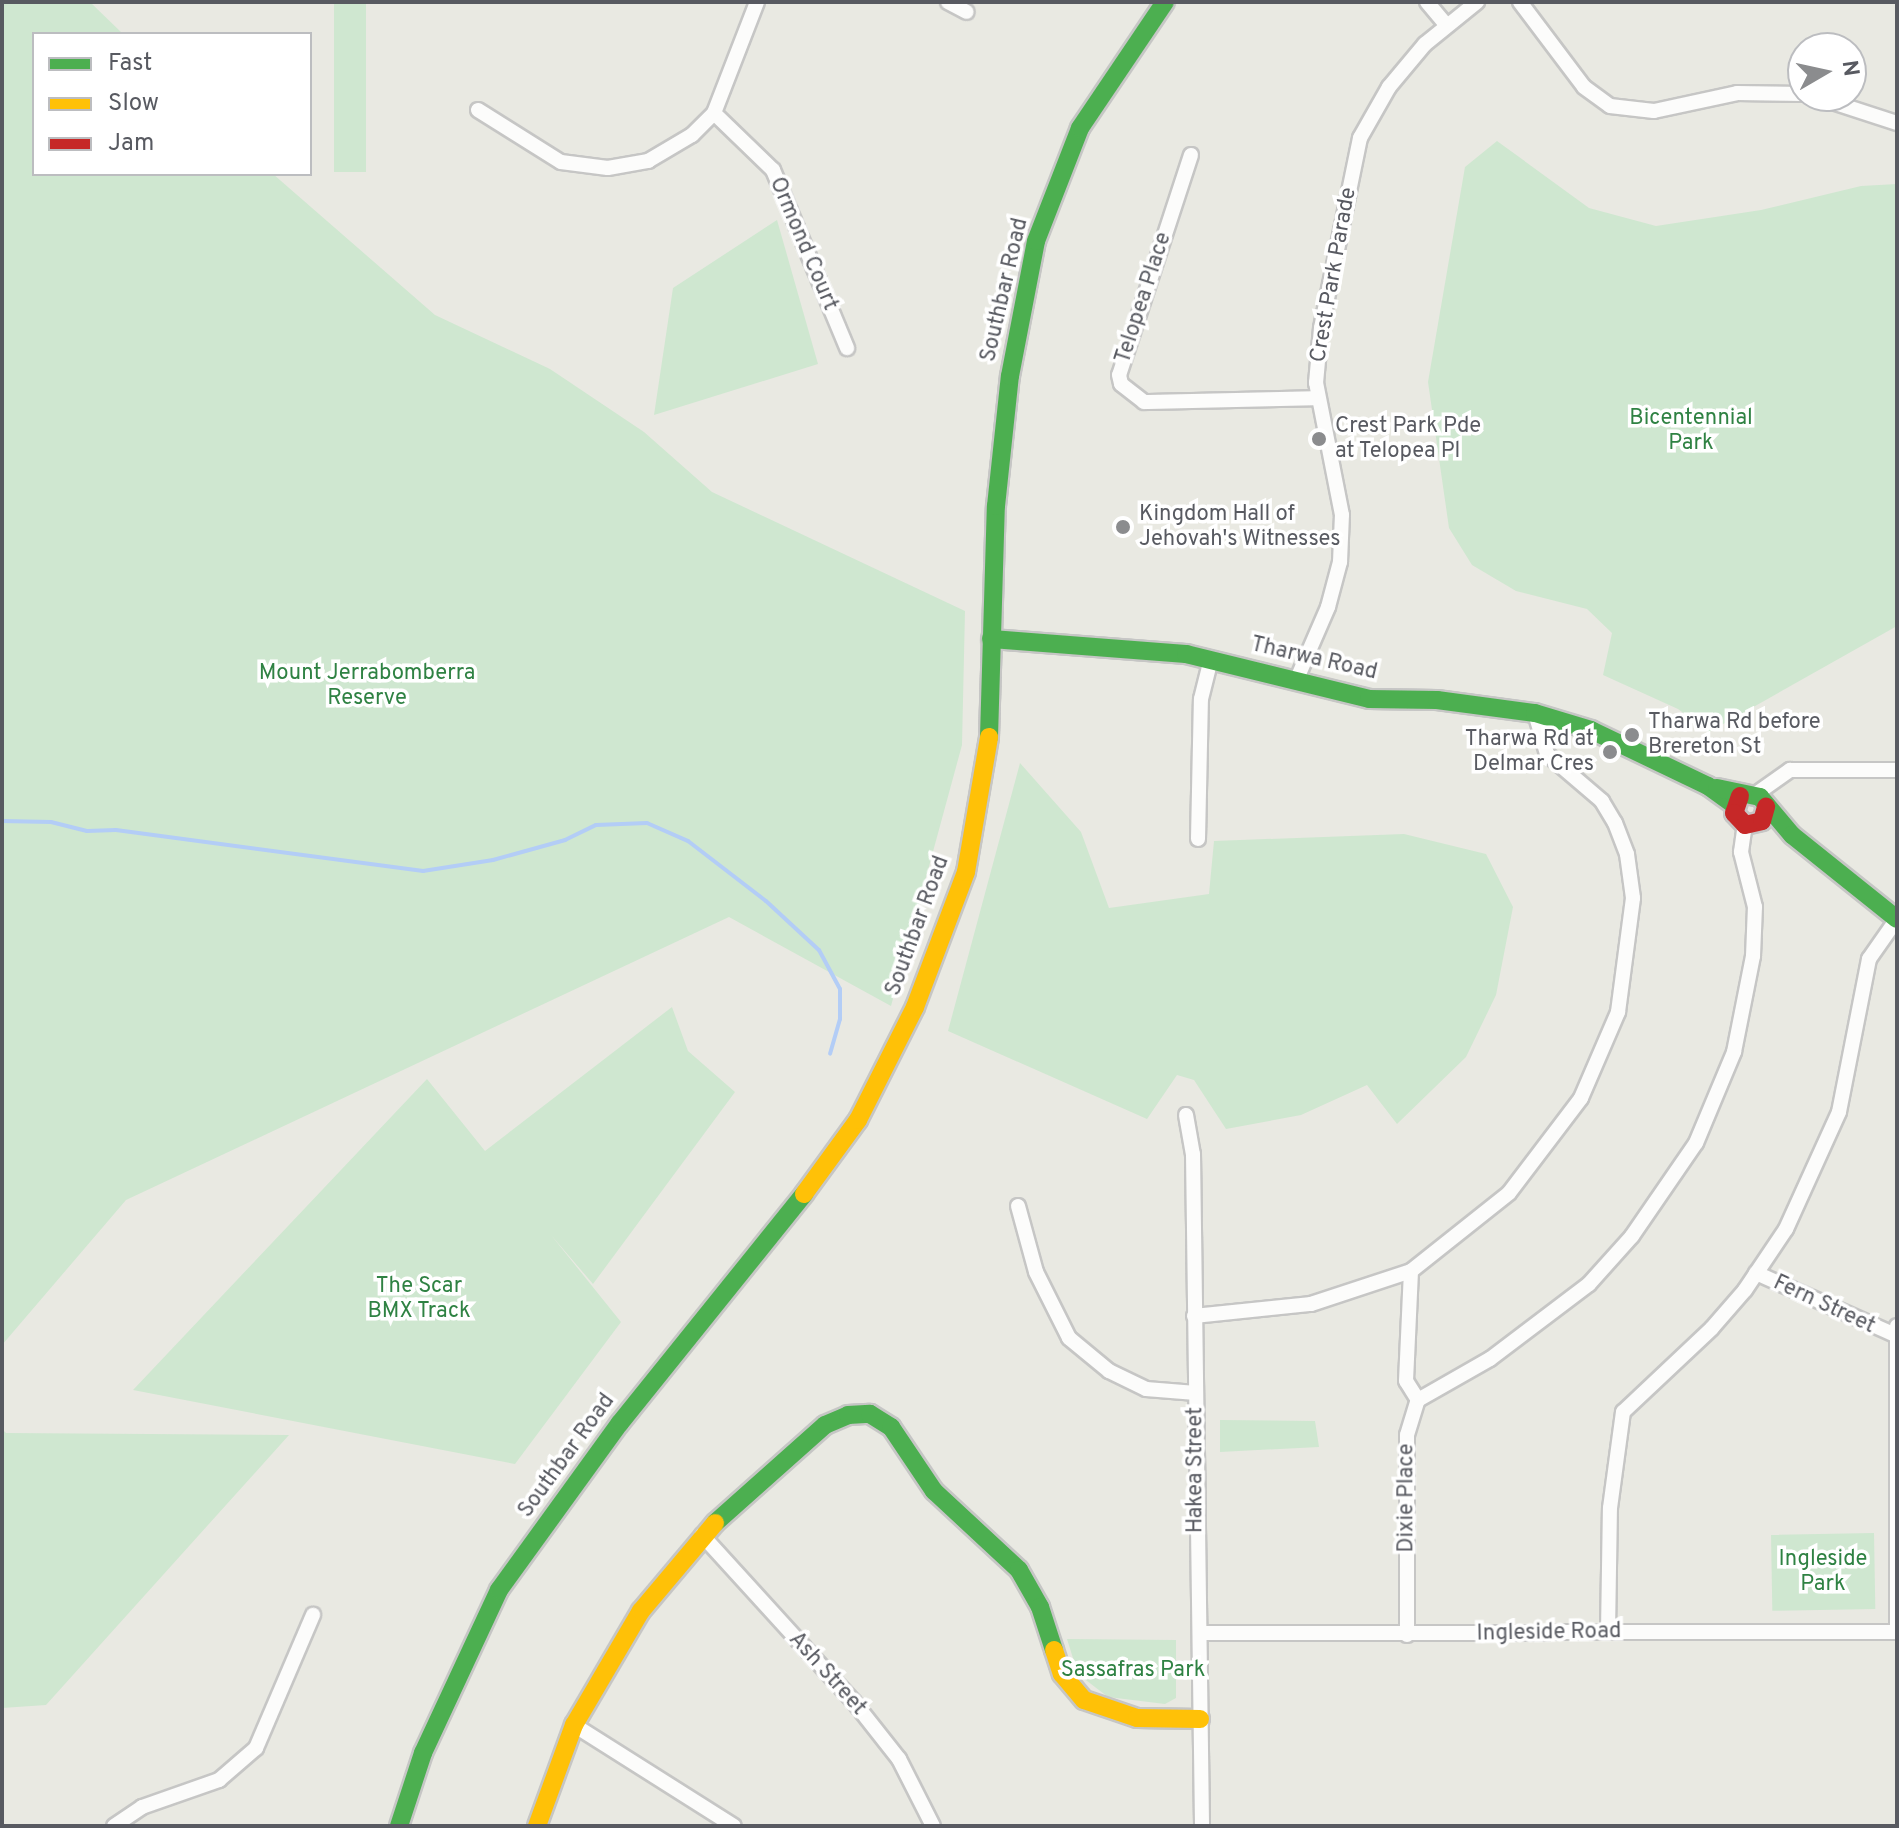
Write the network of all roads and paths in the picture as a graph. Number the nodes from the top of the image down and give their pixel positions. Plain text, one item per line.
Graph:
1 (757, 2) edge
2 (948, 2) edge
3 (1165, 2) edge
4 (1427, 2) edge
5 (1477, 2) edge
6 (1520, 2) edge
7 (967, 12) dead end
8 (1447, 26) junction
9 (1787, 94) edge
10 (478, 110) dead end
11 (1863, 112) edge
12 (714, 113) junction
13 (1897, 123) edge
14 (1191, 155) dead end
15 (847, 348) dead end
16 (1317, 398) junction
17 (991, 639) junction
18 (1211, 659) junction
19 (1296, 681) junction
20 (1535, 713) junction
21 (1897, 770) edge
22 (1751, 808) junction
23 (1198, 839) dead end
24 (1897, 919) edge
25 (1186, 1115) dead end
26 (1018, 1206) dead end
27 (1411, 1271) junction
28 (1756, 1273) junction
29 (1194, 1316) junction
30 (1895, 1330) edge
31 (1196, 1393) junction
32 (1418, 1400) junction
33 (702, 1535) junction
34 (313, 1615) dead end
35 (1608, 1632) junction
36 (1897, 1632) edge
37 (1201, 1633) junction
38 (1407, 1635) junction
39 (1200, 1719) junction
40 (574, 1725) junction
41 (423, 1753) junction
42 (114, 1826) edge
43 (399, 1826) edge
44 (412, 1826) edge
45 (537, 1826) edge
46 (734, 1826) edge
47 (933, 1826) edge
48 (1202, 1826) edge

1 - 12 street
2 - 7 street
3 - 17 main road, Southbar Road
4 - 8 street
5 - 8 street, Crest Park Parade
6 - 9 street
8 - 16 street, Crest Park Parade
10 - 12 street
11 - 13 street
12 - 15 street, Ormond Court
14 - 16 street, Telopea Place
16 - 19 street, Crest Park Parade
17 - 18 main road, Tharwa Road
17 - 41 main road, Southbar Road
18 - 19 main road, Tharwa Road
18 - 23 street
19 - 20 main road, Tharwa Road
20 - 22 main road, Tharwa Road
20 - 27 street
21 - 22 street
22 - 24 main road
22 - 32 street
24 - 28 street
25 - 29 street, Hakea Street
26 - 31 street
27 - 29 street
27 - 32 street
28 - 30 street, Fern Street
28 - 35 street
29 - 31 street, Hakea Street
30 - 36 street
31 - 37 street, Hakea Street
32 - 38 street, Dixie Place
33 - 39 main road
33 - 40 main road
33 - 47 street, Ash Street
34 - 42 street
35 - 36 street, Ingleside Road
35 - 38 street, Ingleside Road
37 - 38 street, Ingleside Road
37 - 39 street, Hakea Street
39 - 48 street, Hakea Street
40 - 45 main road
40 - 46 street
41 - 43 main road, Southbar Road
41 - 44 main road, Southbar Road

